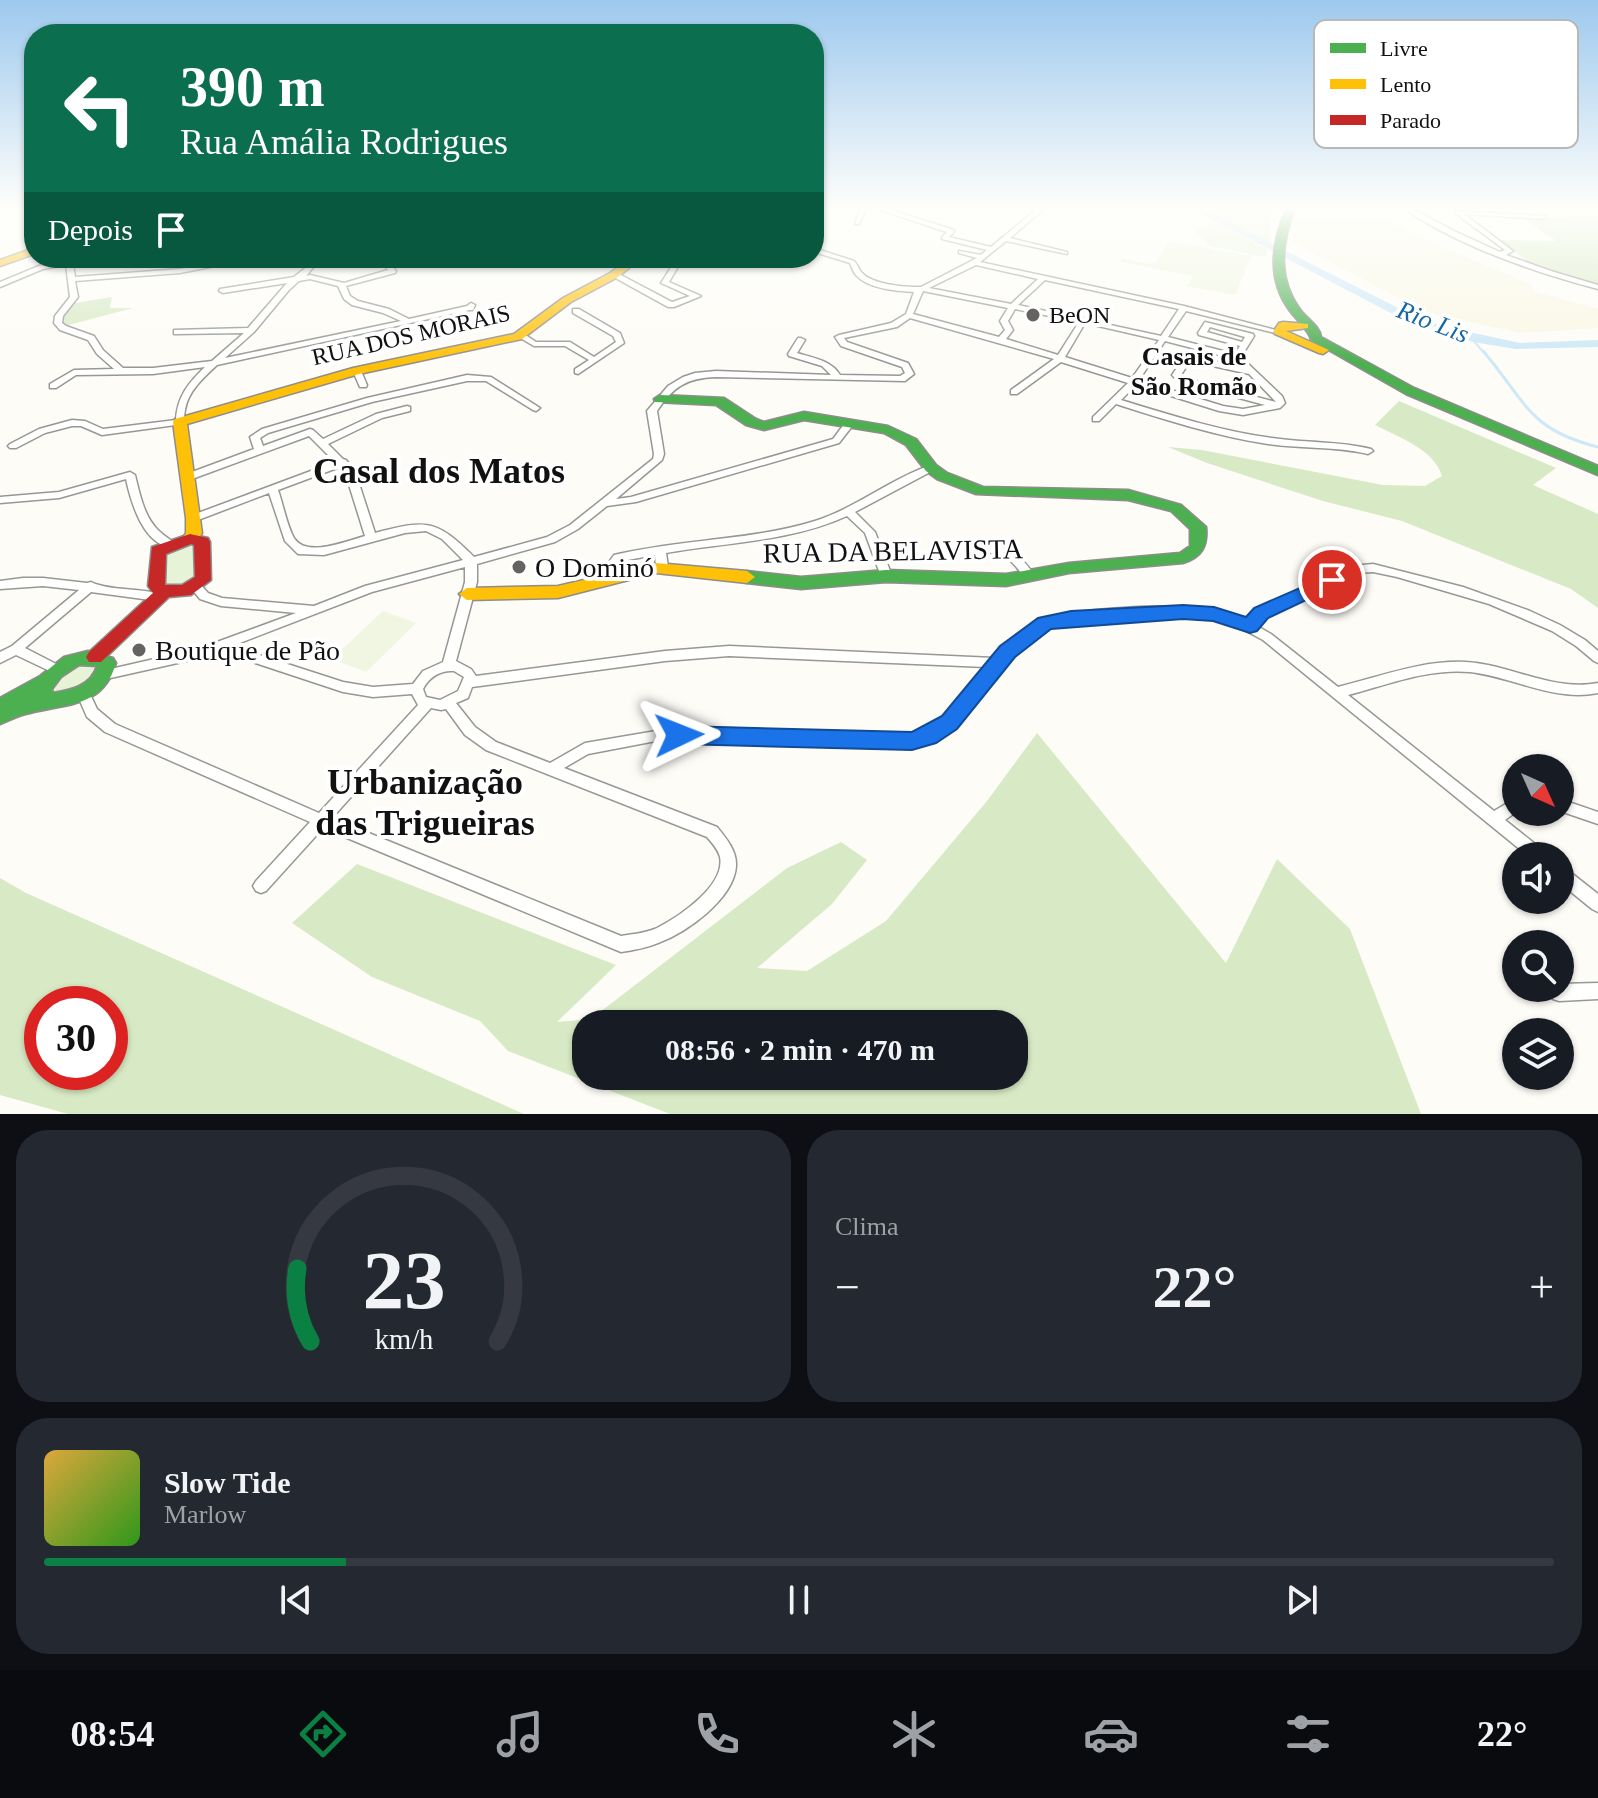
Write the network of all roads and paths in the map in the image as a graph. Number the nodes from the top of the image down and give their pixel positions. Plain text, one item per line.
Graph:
1 (846, 260) edge
2 (978, 260) joint
3 (1275, 260) edge
4 (1275, 260) edge
5 (1515, 260) edge
6 (39, 268) edge
7 (71, 268) edge
8 (197, 268) edge
9 (311, 268) edge
10 (390, 268) edge
11 (623, 268) edge
12 (674, 268) edge
13 (614, 275) junction
14 (299, 278) junction
15 (1043, 278) junction
16 (72, 279) junction
17 (0, 285) edge
18 (343, 285) junction
19 (1598, 287) edge
20 (922, 289) junction
21 (223, 291) dead end
22 (471, 305) dead end
23 (1013, 306) junction
24 (1184, 308) junction
25 (576, 311) dead end
26 (909, 315) junction
27 (409, 321) junction
28 (1083, 321) junction
29 (1281, 328) junction
30 (251, 330) junction
31 (177, 332) dead end
32 (1307, 335) junction
33 (521, 336) junction
34 (1165, 337) junction
35 (801, 340) dead end
36 (1001, 340) junction
37 (1245, 345) junction
38 (1237, 357) junction
39 (1061, 358) junction
40 (594, 360) junction
41 (215, 363) junction
42 (121, 371) junction
43 (578, 371) dead end
44 (1253, 372) junction
45 (836, 378) junction
46 (1134, 382) junction
47 (53, 386) dead end
48 (1014, 392) dead end
49 (660, 399) junction
50 (1115, 401) junction
51 (1277, 406) junction
52 (536, 408) dead end
53 (407, 409) dead end
54 (1096, 419) dead end
55 (298, 421) junction
56 (180, 422) junction
57 (848, 425) junction
58 (310, 432) junction
59 (323, 443) junction
60 (13, 446) dead end
61 (259, 450) junction
62 (1368, 451) dead end
63 (343, 462) junction
64 (931, 468) junction
65 (1598, 471) edge
66 (188, 477) junction
67 (1598, 477) edge
68 (273, 489) junction
69 (0, 500) edge
70 (604, 503) junction
71 (849, 512) junction
72 (194, 518) junction
73 (371, 538) junction
74 (190, 539) junction
75 (170, 544) junction
76 (978, 547) dead end
77 (661, 559) junction
78 (471, 561) junction
79 (886, 576) junction
80 (1029, 576) junction
81 (0, 585) edge
82 (91, 586) junction
83 (196, 587) junction
84 (467, 594) junction
85 (161, 595) junction
86 (315, 610) junction
87 (1250, 626) junction
88 (222, 646) junction
89 (16, 649) junction
90 (95, 657) junction
91 (0, 658) edge
92 (1598, 658) edge
93 (998, 663) junction
94 (448, 666) junction
95 (56, 669) junction
96 (106, 674) junction
97 (44, 682) junction
98 (470, 682) junction
99 (1598, 688) edge
100 (417, 689) junction
101 (1339, 692) junction
102 (83, 694) junction
103 (52, 700) junction
104 (449, 703) junction
105 (427, 704) junction
106 (0, 707) edge
107 (0, 716) edge
108 (553, 768) junction
109 (1574, 810) edge
110 (1502, 814) edge
111 (1598, 818) edge
112 (1494, 819) junction
113 (320, 820) junction
114 (1522, 842) edge
115 (1574, 884) edge
116 (261, 886) dead end
117 (1598, 904) edge
118 (1598, 991) edge
119 (1574, 992) edge

1 - 20 street
2 - 15 street
2 - 20 street
3 - 29 main road
4 - 32 main road
5 - 19 street
6 - 17 street
7 - 16 street
8 - 16 street
9 - 14 street
10 - 18 street
11 - 13 main road, RUA DOS MORAIS
12 - 13 street
13 - 33 main road, RUA DOS MORAIS
14 - 18 street
14 - 21 street
14 - 30 street
15 - 23 street
15 - 24 street
16 - 42 street
18 - 27 street
20 - 23 street
20 - 26 street
22 - 27 street
23 - 28 street
23 - 36 street
24 - 29 street
24 - 34 street
25 - 40 street
26 - 36 street
26 - 45 street
27 - 41 street
28 - 34 street
28 - 39 street
29 - 32 main road
30 - 31 street
30 - 41 street
32 - 65 main road
32 - 67 main road
33 - 40 street
33 - 56 main road, RUA DOS MORAIS
34 - 38 street
34 - 46 street
35 - 45 street
36 - 39 street
37 - 37 street
37 - 38 street
38 - 44 street
39 - 46 street
39 - 48 street
40 - 43 street
41 - 42 street
41 - 56 street
42 - 47 street
44 - 51 street
44 - 51 street
45 - 49 street
46 - 50 street
46 - 51 street
49 - 57 main road, RUA DA BELAVISTA
49 - 70 street
50 - 54 street
50 - 62 street
52 - 55 street
53 - 59 street
55 - 58 street
55 - 61 street
56 - 60 street
56 - 66 main road
57 - 64 main road, RUA DA BELAVISTA
57 - 70 street
58 - 59 street
58 - 61 street
59 - 63 street
61 - 66 street
63 - 68 street
63 - 73 street
64 - 71 street
64 - 80 main road, RUA DA BELAVISTA
66 - 72 main road
68 - 72 street
68 - 73 street
69 - 75 street
70 - 78 street
71 - 77 street
71 - 79 street
72 - 74 main road
73 - 78 street
74 - 75 main road
74 - 83 main road
75 - 85 main road
76 - 80 street
77 - 79 main road, RUA DA BELAVISTA
77 - 84 main road, RUA DA BELAVISTA
78 - 84 street
78 - 86 street
79 - 80 main road, RUA DA BELAVISTA
81 - 82 street
82 - 85 street
82 - 89 street
83 - 85 main road
83 - 86 street
84 - 94 street
85 - 90 main road
86 - 88 street
87 - 92 street
87 - 93 street
87 - 101 street
88 - 96 street
88 - 100 street
89 - 91 street
89 - 95 street
90 - 95 main road
90 - 96 main road
93 - 98 street
93 - 108 street
94 - 98 street
94 - 100 street
95 - 97 main road
96 - 102 main road
97 - 103 main road
97 - 106 main road
98 - 104 street
99 - 101 street
100 - 105 street
101 - 112 street
102 - 103 main road
102 - 113 street
103 - 107 main road
104 - 105 street
104 - 108 street
105 - 113 street
108 - 113 street
109 - 111 street
110 - 112 street
112 - 114 street
113 - 116 street
115 - 117 street
118 - 119 street

